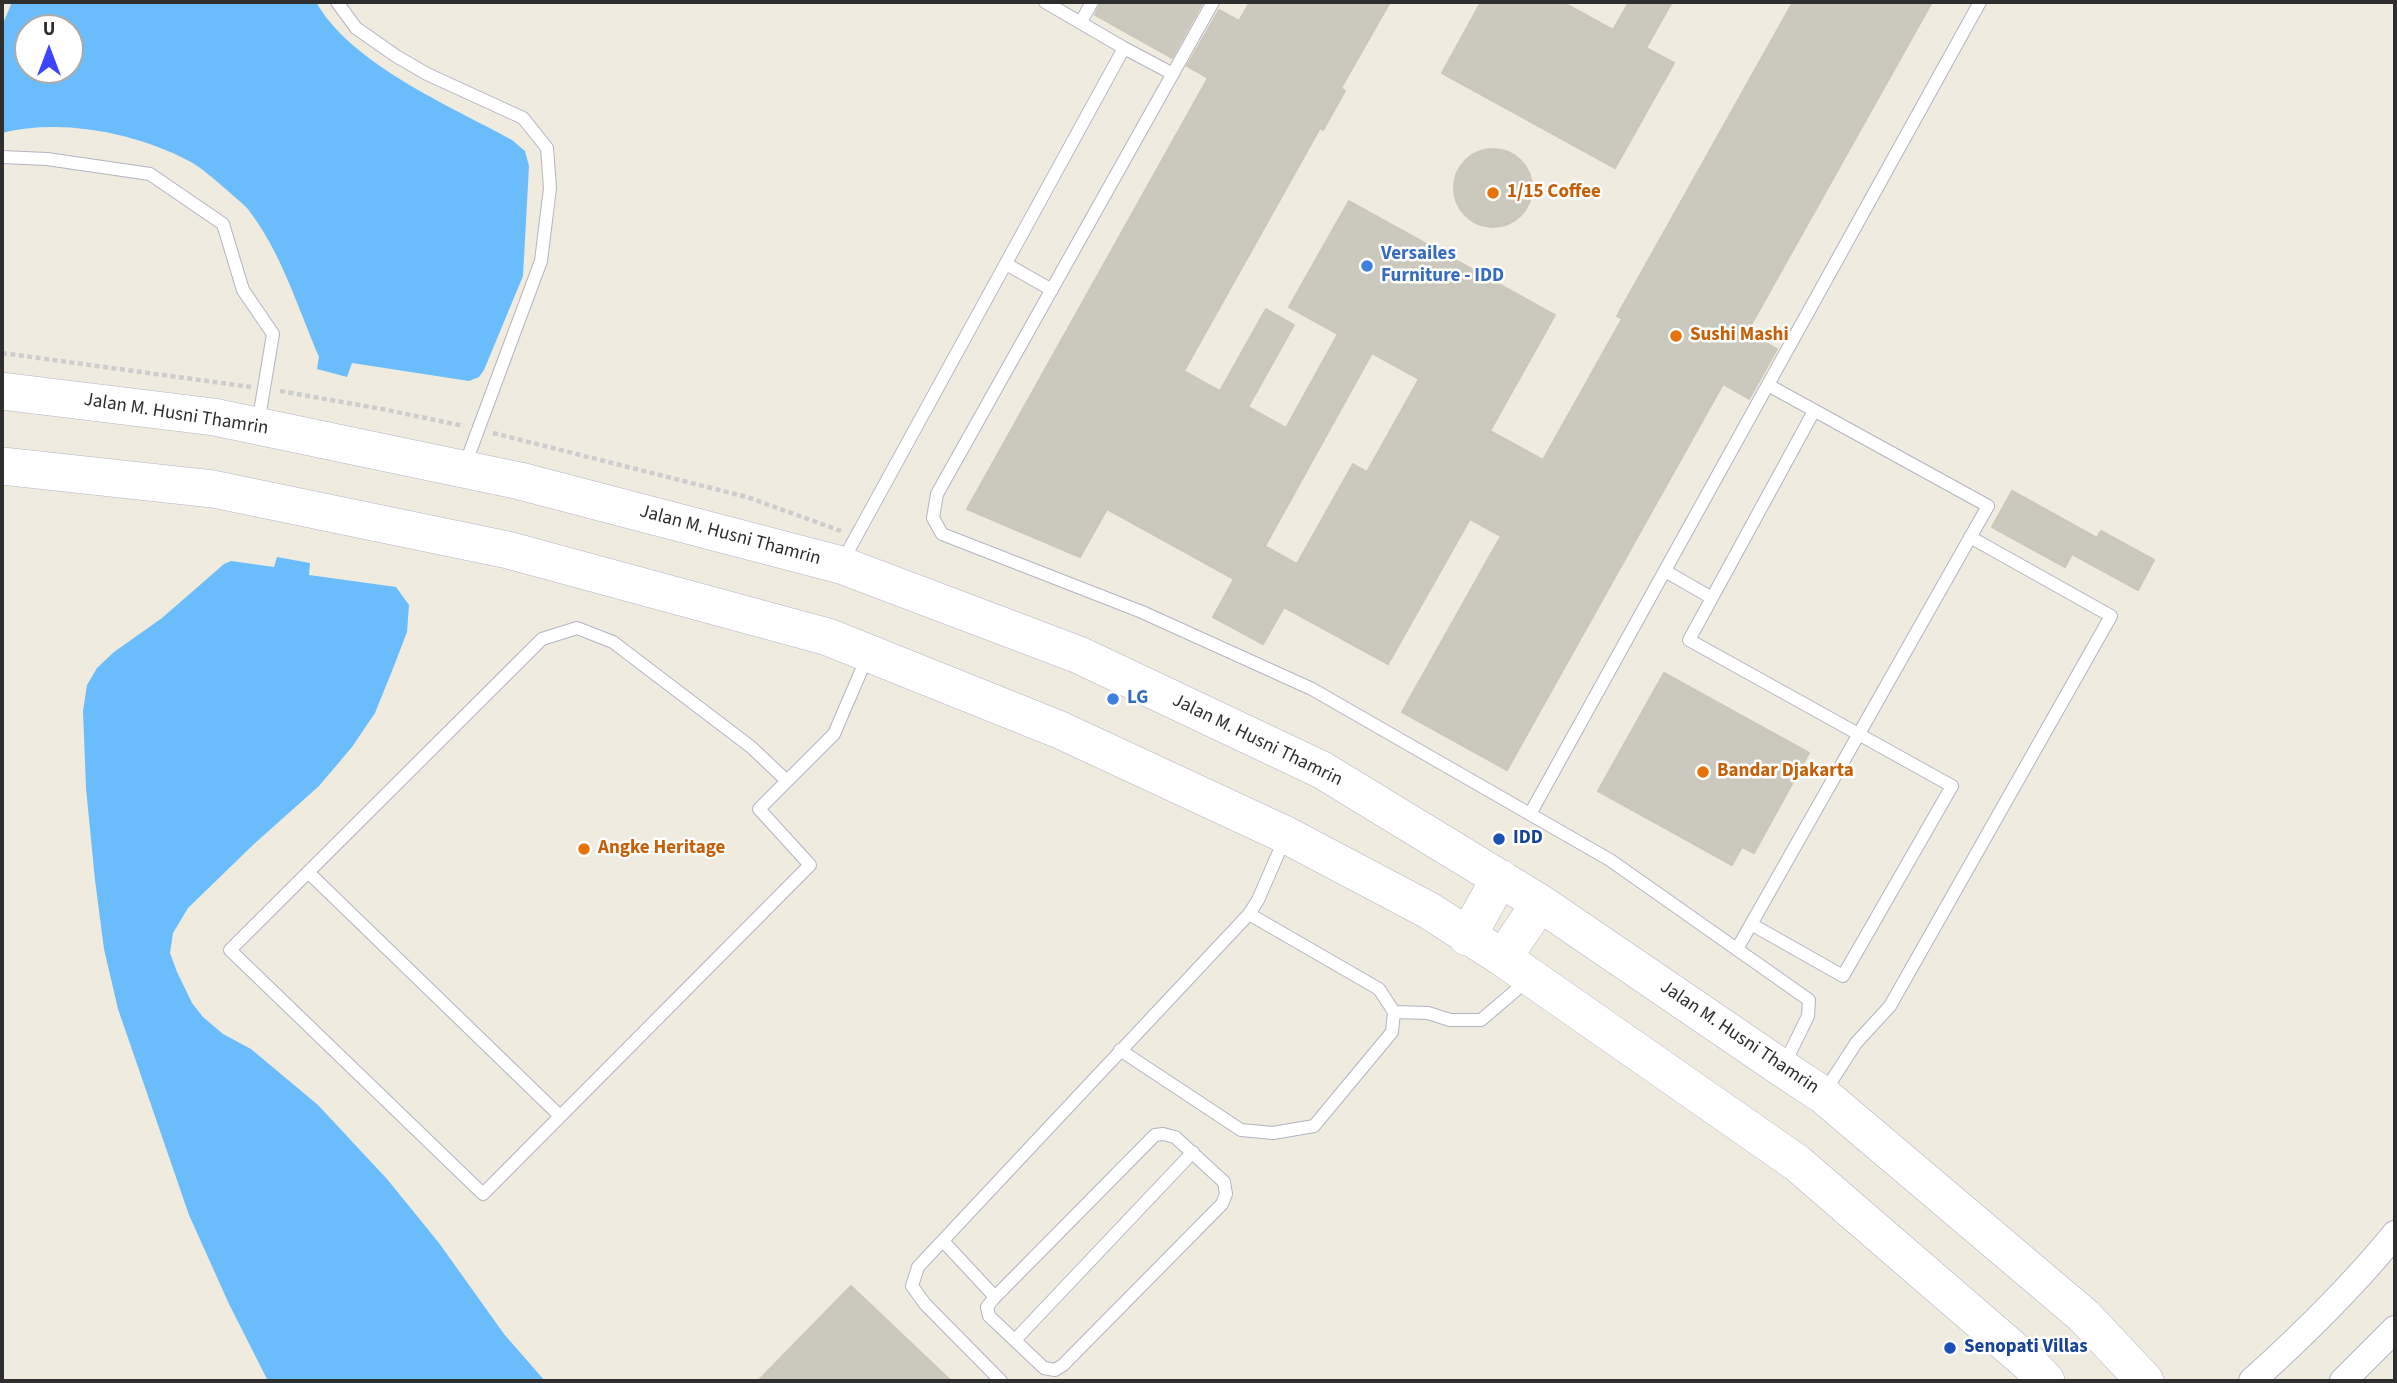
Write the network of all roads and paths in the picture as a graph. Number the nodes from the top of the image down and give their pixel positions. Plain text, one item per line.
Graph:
1 (337, 2) edge
2 (1045, 2) edge
3 (1092, 2) edge
4 (1213, 2) edge
5 (1980, 2) edge
6 (1081, 22) junction
7 (1124, 48) junction
8 (1173, 74) junction
9 (2, 157) edge
10 (1006, 264) junction
11 (1052, 289) junction
12 (2, 353) edge
13 (1768, 385) junction
14 (264, 388) junction
15 (2, 391) edge
16 (1814, 411) junction
17 (258, 426) junction
18 (478, 430) junction
19 (2, 466) edge
20 (463, 469) junction
21 (1970, 537) junction
22 (849, 550) junction
23 (1665, 571) junction
24 (1712, 598) junction
25 (869, 654) junction
26 (1859, 733) junction
27 (787, 781) junction
28 (1530, 814) junction
29 (1286, 835) junction
30 (308, 872) junction
31 (1500, 878) junction
32 (1540, 903) junction
33 (1249, 914) junction
34 (1751, 924) junction
35 (1467, 937) junction
36 (1737, 949) junction
37 (1517, 968) junction
38 (1394, 1012) junction
39 (1120, 1050) junction
40 (1782, 1068) junction
41 (1822, 1095) junction
42 (560, 1116) junction
43 (1194, 1152) junction
44 (2395, 1234) edge
45 (943, 1241) junction
46 (995, 1297) junction
47 (2395, 1329) edge
48 (1015, 1340) junction
49 (1002, 1381) edge
50 (2046, 1381) edge
51 (2145, 1381) edge
52 (2252, 1381) edge
53 (2343, 1381) edge

1 - 18 lane
2 - 6 lane
3 - 6 lane
4 - 8 lane
5 - 13 lane
6 - 7 lane
7 - 8 lane
7 - 10 lane
8 - 11 lane
9 - 14 lane
10 - 11 lane
10 - 22 lane
11 - 28 lane
12 - 14 path
13 - 16 lane
13 - 23 lane
14 - 17 lane
14 - 18 path
15 - 17 main road, Jalan M. Husni Thamrin
16 - 21 lane
16 - 24 lane
17 - 20 main road, Jalan M. Husni Thamrin
18 - 20 lane
18 - 22 path
19 - 25 main road
20 - 22 main road, Jalan M. Husni Thamrin
21 - 26 lane
21 - 41 lane
22 - 31 main road, Jalan M. Husni Thamrin
23 - 24 lane
23 - 28 lane
24 - 26 lane
25 - 27 lane
25 - 29 main road
26 - 34 lane
26 - 34 lane
27 - 30 lane
27 - 42 lane
28 - 36 lane
29 - 33 lane
29 - 35 main road
30 - 42 lane
30 - 42 lane
31 - 32 main road, Jalan M. Husni Thamrin
31 - 35 main road
32 - 37 main road
32 - 40 main road, Jalan M. Husni Thamrin
33 - 38 lane
33 - 39 lane
34 - 36 lane
35 - 37 main road
36 - 40 lane
37 - 38 lane
37 - 50 main road
38 - 39 lane
39 - 45 lane
40 - 41 main road, Jalan M. Husni Thamrin
41 - 51 main road, Jalan M. Husni Thamrin
43 - 46 lane
43 - 48 lane
43 - 48 lane
44 - 52 street
45 - 46 lane
45 - 49 lane
46 - 48 lane
47 - 53 street

